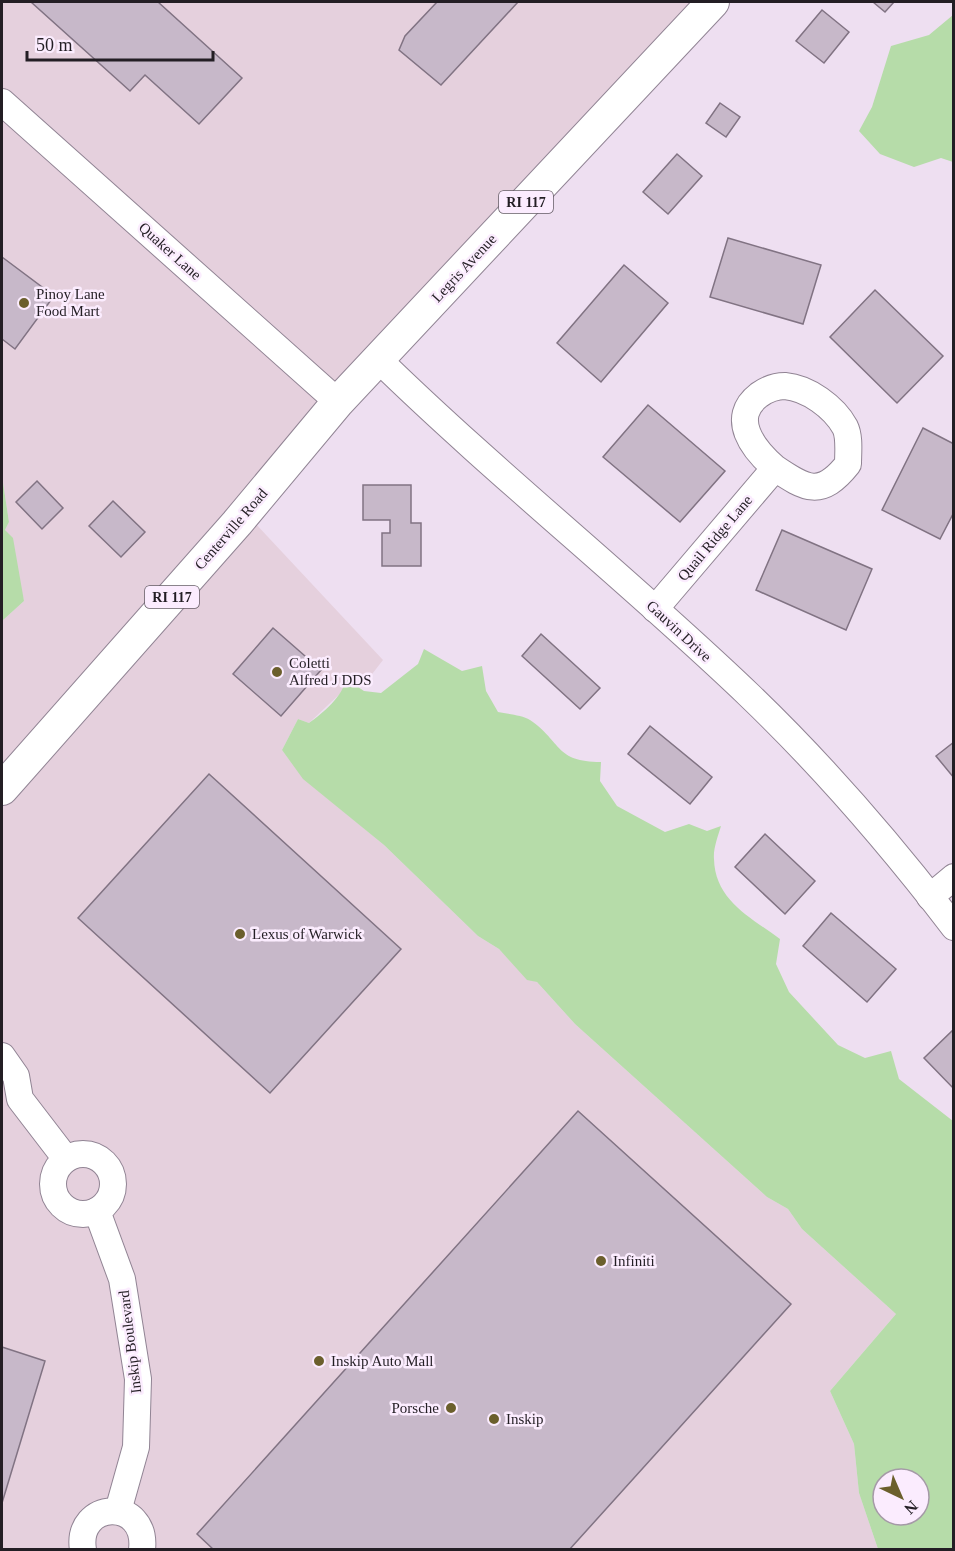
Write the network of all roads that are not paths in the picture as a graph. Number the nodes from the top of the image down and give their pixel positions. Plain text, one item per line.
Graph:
1 (713, 2) edge
2 (2, 102) edge
3 (379, 360) junction
4 (338, 402) junction
5 (775, 468) dead end
6 (655, 609) junction
7 (2, 789) edge
8 (954, 877) edge
9 (930, 897) junction
10 (954, 927) edge
11 (2, 1056) edge
12 (11, 1096) edge
13 (66, 1159) junction
14 (97, 1211) junction
15 (118, 1511) junction
16 (83, 1550) edge
17 (142, 1550) edge

1 - 3 main road, Legris Avenue / RI 117
2 - 4 street, Quaker Lane
3 - 4 main road, Legris Avenue / RI 117
3 - 6 street, Gauvin Drive
4 - 7 main road, Centerville Road / RI 117
5 - 6 street, Quail Ridge Lane
6 - 9 street, Gauvin Drive
8 - 9 street
9 - 10 street, Gauvin Drive
11 - 12 street
12 - 13 street
13 - 14 street
13 - 14 street
14 - 15 street, Inskip Boulevard
15 - 16 street
15 - 17 street

